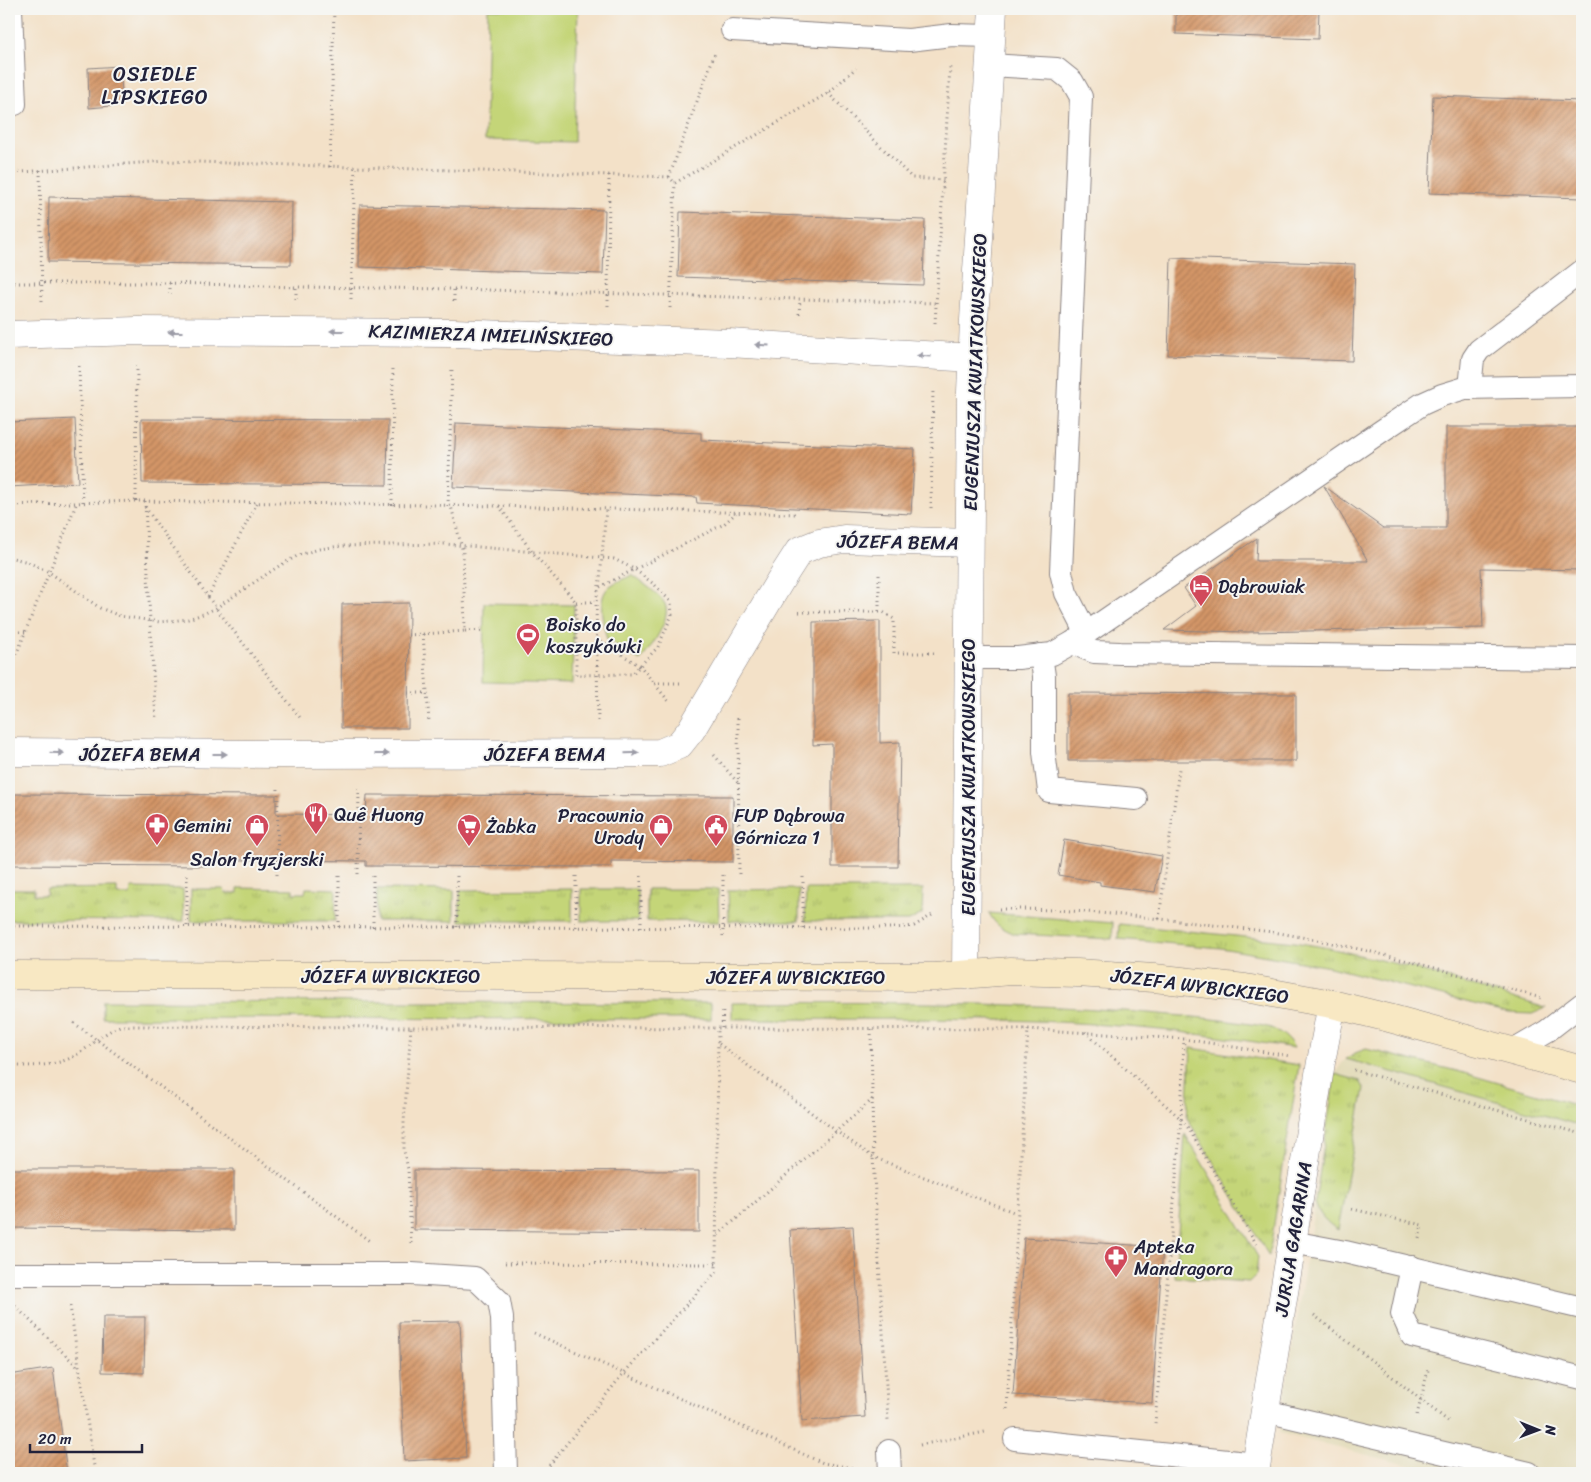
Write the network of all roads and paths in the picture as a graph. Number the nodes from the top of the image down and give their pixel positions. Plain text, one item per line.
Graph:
1 (11, 9) edge
2 (334, 9) edge
3 (993, 9) edge
4 (732, 30) joint
5 (952, 35) junction
6 (991, 36) junction
7 (888, 39) junction
8 (990, 65) junction
9 (828, 94) junction
10 (15, 104) dead end
11 (330, 166) junction
12 (355, 167) junction
13 (40, 170) junction
14 (9, 172) edge
15 (609, 175) junction
16 (669, 177) junction
17 (944, 180) junction
18 (675, 183) junction
19 (1582, 271) edge
20 (9, 283) edge
21 (42, 283) junction
22 (351, 288) junction
23 (454, 289) junction
24 (608, 294) junction
25 (671, 296) junction
26 (936, 303) junction
27 (78, 332) junction
28 (137, 332) junction
29 (393, 332) junction
30 (453, 333) junction
31 (9, 335) edge
32 (607, 338) junction
33 (669, 341) junction
34 (934, 357) junction
35 (973, 358) junction
36 (1582, 386) edge
37 (1470, 388) junction
38 (136, 501) junction
39 (145, 501) junction
40 (77, 502) junction
41 (83, 502) junction
42 (256, 503) junction
43 (9, 505) edge
44 (392, 505) junction
45 (450, 506) junction
46 (499, 506) junction
47 (145, 507) junction
48 (606, 509) junction
49 (736, 513) junction
50 (804, 514) dead end
51 (931, 517) dead end
52 (970, 543) junction
53 (461, 546) junction
54 (533, 553) junction
55 (9, 557) edge
56 (602, 557) junction
57 (634, 569) junction
58 (49, 572) junction
59 (599, 587) junction
60 (879, 588) dead end
61 (208, 597) junction
62 (576, 602) junction
63 (596, 602) junction
64 (216, 608) junction
65 (878, 611) junction
66 (761, 612) junction
67 (150, 622) junction
68 (484, 630) dead end
69 (465, 631) junction
70 (9, 632) edge
71 (25, 632) junction
72 (423, 634) junction
73 (408, 635) dead end
74 (1079, 637) junction
75 (1041, 655) junction
76 (968, 656) junction
77 (1582, 658) edge
78 (9, 673) edge
79 (597, 675) junction
80 (408, 693) dead end
81 (427, 693) junction
82 (738, 708) dead end
83 (156, 709) dead end
84 (298, 715) dead end
85 (9, 752) edge
86 (278, 754) junction
87 (359, 754) junction
88 (429, 754) junction
89 (598, 754) junction
90 (1179, 769) dead end
91 (1136, 799) dead end
92 (358, 874) dead end
93 (374, 874) dead end
94 (457, 874) dead end
95 (576, 874) dead end
96 (642, 874) dead end
97 (187, 875) dead end
98 (278, 875) dead end
99 (339, 875) dead end
100 (723, 875) dead end
101 (739, 875) dead end
102 (803, 876) dead end
103 (996, 909) dead end
104 (938, 912) dead end
105 (1159, 919) junction
106 (9, 926) edge
107 (188, 926) junction
108 (339, 926) junction
109 (373, 927) junction
110 (457, 927) junction
111 (641, 927) junction
112 (576, 928) junction
113 (723, 928) junction
114 (803, 928) junction
115 (723, 936) dead end
116 (9, 975) edge
117 (966, 975) junction
118 (723, 1004) dead end
119 (1332, 1004) junction
120 (1580, 1006) edge
121 (74, 1023) dead end
122 (411, 1027) junction
123 (720, 1028) junction
124 (871, 1029) junction
125 (1028, 1029) junction
126 (1084, 1032) junction
127 (1184, 1039) junction
128 (98, 1040) junction
129 (718, 1044) junction
130 (1513, 1051) junction
131 (1297, 1057) dead end
132 (9, 1066) edge
133 (1349, 1068) dead end
134 (1579, 1068) edge
135 (872, 1099) junction
136 (1181, 1119) junction
137 (836, 1132) junction
138 (1582, 1134) edge
139 (873, 1157) junction
140 (1352, 1209) dead end
141 (1016, 1213) junction
142 (717, 1236) junction
143 (1292, 1242) junction
144 (717, 1264) junction
145 (1412, 1267) junction
146 (9, 1274) edge
147 (66, 1274) junction
148 (412, 1274) junction
149 (475, 1278) junction
150 (1285, 1287) junction
151 (9, 1300) edge
152 (1582, 1308) edge
153 (502, 1318) junction
154 (78, 1366) junction
155 (623, 1374) junction
156 (1582, 1378) edge
157 (1265, 1411) junction
158 (1452, 1423) dead end
159 (1010, 1433) junction
160 (889, 1451) junction
161 (1152, 1453) junction
162 (1256, 1469) edge
163 (868, 1471) dead end
164 (95, 1473) edge
165 (506, 1473) edge
166 (543, 1473) edge
167 (890, 1473) edge
168 (1529, 1473) edge

1 - 10 lane
2 - 11 path
3 - 6 street, EUGENIUSZA KWIATKOWSKIEGO
4 - 7 lane
4 - 16 path
5 - 6 lane
5 - 7 lane
5 - 17 path
6 - 8 street, EUGENIUSZA KWIATKOWSKIEGO
7 - 9 path
8 - 35 street, EUGENIUSZA KWIATKOWSKIEGO
8 - 74 lane
9 - 17 path
9 - 18 path
11 - 12 path
11 - 13 path
12 - 15 path
12 - 22 path
13 - 14 path
13 - 21 path
15 - 16 path
15 - 24 path
16 - 18 path
17 - 26 path
18 - 25 path
19 - 37 lane
20 - 21 path
21 - 22 path
22 - 23 path
23 - 24 path
23 - 30 path
24 - 25 path
24 - 32 path
25 - 26 path
25 - 33 path
26 - 34 path
27 - 28 street, KAZIMIERZA IMIELIŃSKIEGO
27 - 31 street, KAZIMIERZA IMIELIŃSKIEGO
27 - 41 path
29 -> 28 street, KAZIMIERZA IMIELIŃSKIEGO
28 - 38 path
29 - 30 street, KAZIMIERZA IMIELIŃSKIEGO
29 - 44 path
30 - 32 street, KAZIMIERZA IMIELIŃSKIEGO
30 - 45 path
32 - 33 street, KAZIMIERZA IMIELIŃSKIEGO
34 -> 33 street, KAZIMIERZA IMIELIŃSKIEGO
34 - 35 street, KAZIMIERZA IMIELIŃSKIEGO
34 - 51 path
35 - 52 street, EUGENIUSZA KWIATKOWSKIEGO
36 - 37 lane
37 - 74 lane
38 - 39 path
38 - 41 path
39 - 42 path
39 - 47 path
40 - 41 path
40 - 43 path
40 - 58 path
42 - 44 path
42 - 61 path
44 - 45 path
45 - 46 path
45 - 53 path
46 - 48 path
46 - 54 path
47 - 61 path
47 - 67 path
48 - 49 path
48 - 56 path
49 - 50 path
49 - 57 path
52 - 66 street, JÓZEFA BEMA
52 - 76 street, EUGENIUSZA KWIATKOWSKIEGO
53 - 54 path
53 - 64 path
53 - 69 path
54 - 56 path
54 - 62 path
55 - 58 path
56 - 57 path
56 - 59 path
57 - 59 path
57 - 79 path
58 - 67 path
58 - 71 path
59 - 63 path
60 - 65 path
61 - 64 path
62 - 63 path
62 - 79 path
63 - 79 path
64 - 67 path
64 - 84 path
65 - 66 path
65 - 76 path
89 -> 66 street, JÓZEFA BEMA
67 - 83 path
68 - 69 path
69 - 72 path
70 - 71 path
71 - 78 path
72 - 73 path
72 - 81 path
74 - 75 lane
74 - 77 lane
75 - 76 lane
75 - 91 lane
76 - 117 street, EUGENIUSZA KWIATKOWSKIEGO
79 - 89 path
80 - 81 path
81 - 88 path
82 - 101 path
85 -> 86 street, JÓZEFA BEMA
86 - 87 street, JÓZEFA BEMA
86 - 98 path
87 -> 88 street, JÓZEFA BEMA
87 - 92 path
88 - 89 street, JÓZEFA BEMA
90 - 105 path
93 - 109 path
94 - 110 path
95 - 112 path
96 - 111 path
97 - 107 path
99 - 108 path
100 - 113 path
102 - 114 path
103 - 105 path
104 - 114 path
105 - 120 path
106 - 107 path
107 - 108 path
108 - 109 path
109 - 110 path
110 - 112 path
111 - 112 path
111 - 113 path
113 - 114 path
113 - 115 path
116 - 117 street, JÓZEFA WYBICKIEGO
117 - 119 street, JÓZEFA WYBICKIEGO
118 - 123 path
119 - 130 street, JÓZEFA WYBICKIEGO
119 - 143 street, JURIJA GAGARINA
120 - 130 lane
121 - 128 path
122 - 123 path
122 - 128 path
122 - 148 path
123 - 124 path
123 - 129 path
124 - 125 path
124 - 135 path
125 - 126 path
125 - 141 path
126 - 127 path
126 - 136 path
127 - 131 path
127 - 136 path
128 - 132 path
128 - 148 path
129 - 137 path
129 - 142 path
130 - 134 street, JÓZEFA WYBICKIEGO
133 - 138 path
135 - 137 path
135 - 139 path
136 - 150 path
136 - 161 path
137 - 139 path
137 - 142 path
139 - 141 path
139 - 160 path
140 - 145 path
141 - 159 path
142 - 144 path
143 - 145 lane
143 - 150 street, JURIJA GAGARINA
144 - 149 path
144 - 155 path
145 - 152 lane
145 - 156 lane
146 - 147 lane
147 - 148 lane
147 - 154 path
148 - 149 lane
149 - 153 lane
150 - 157 street, JURIJA GAGARINA
150 - 158 path
151 - 154 path
153 - 155 path
153 - 165 lane
154 - 164 path
155 - 163 path
155 - 166 path
157 - 162 street, JURIJA GAGARINA
157 - 168 lane
159 - 160 path
159 - 161 lane
160 - 167 lane
161 - 162 lane

